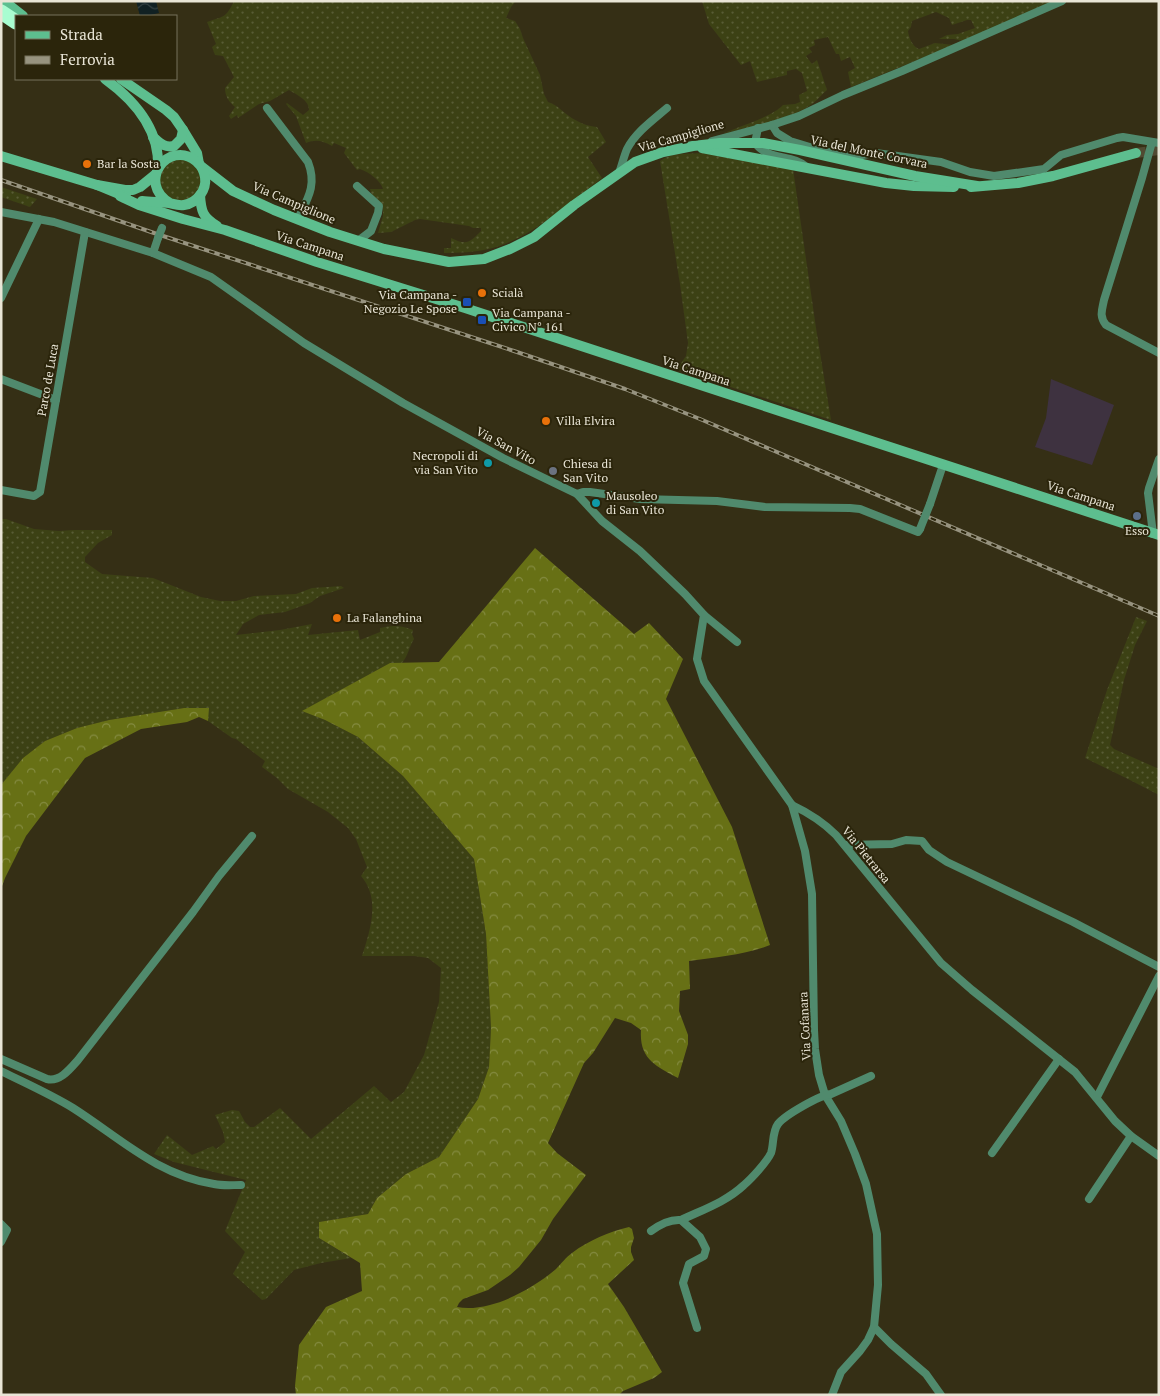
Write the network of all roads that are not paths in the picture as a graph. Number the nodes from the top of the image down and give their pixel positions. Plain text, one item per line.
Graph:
1 (4, 1) edge
2 (1062, 1) edge
3 (1, 12) edge
4 (22, 15) edge
5 (15, 21) edge
6 (106, 80) edge
7 (121, 80) edge
8 (160, 106) junction
9 (267, 108) dead end
10 (667, 108) dead end
11 (146, 121) junction
12 (772, 125) junction
13 (758, 128) junction
14 (183, 130) junction
15 (153, 136) junction
16 (1155, 142) edge
17 (755, 143) junction
18 (693, 146) junction
19 (1136, 153) tunnel mouth
20 (1, 156) edge
21 (200, 166) junction
22 (809, 168) junction
23 (157, 171) junction
24 (619, 173) junction
25 (96, 185) junction
26 (357, 186) dead end
27 (977, 186) junction
28 (233, 191) junction
29 (201, 194) junction
30 (120, 196) junction
31 (171, 204) junction
32 (1, 212) edge
33 (167, 214) junction
34 (39, 219) junction
35 (298, 219) junction
36 (193, 222) junction
37 (225, 230) junction
38 (85, 232) junction
39 (358, 241) junction
40 (153, 253) junction
41 (1, 298) edge
42 (1159, 353) edge
43 (1, 379) edge
44 (56, 400) junction
45 (1159, 459) edge
46 (943, 465) junction
47 (1, 490) edge
48 (577, 494) junction
49 (1156, 534) edge
50 (704, 615) junction
51 (737, 642) dead end
52 (792, 805) junction
53 (252, 836) dead end
54 (845, 845) junction
55 (1159, 967) edge
56 (1159, 976) edge
57 (1, 1058) edge
58 (1059, 1059) junction
59 (1, 1071) edge
60 (871, 1076) dead end
61 (825, 1095) junction
62 (1097, 1097) junction
63 (1131, 1136) junction
64 (992, 1153) dead end
65 (1159, 1156) edge
66 (241, 1186) dead end
67 (1089, 1199) dead end
68 (681, 1220) junction
69 (1, 1224) edge
70 (651, 1231) dead end
71 (1, 1242) edge
72 (697, 1328) dead end
73 (874, 1328) junction
74 (832, 1395) edge
75 (941, 1395) edge

1 - 4 main road
2 - 12 street, Via Campiglione
3 - 5 highway
6 - 11 main road
7 - 8 main road
8 - 11 main road
8 - 14 main road
9 - 35 street
10 - 24 street
11 - 15 main road
12 - 13 street, Via Campiglione
12 - 16 street
13 - 17 street
13 - 18 street, Via Campiglione
14 - 15 main road
14 - 21 main road
15 - 23 main road
16 - 42 street
17 - 18 main road, Via del Monte Corvara
17 - 22 street, Via del Monte Corvara
17 - 27 main road, Via del Monte Corvara
18 - 22 main road, Via del Monte Corvara
18 - 24 main road, Via Campiglione
19 - 27 main road, Via del Monte Corvara
20 - 25 main road
21 - 23 main road
21 - 28 main road, Via Campiglione
21 - 29 main road
22 - 27 main road, Via del Monte Corvara
23 - 25 main road
23 - 31 main road
24 - 39 main road, Via Campiglione
25 - 30 main road
26 - 39 street
28 - 29 main road, Via Campiglione
28 - 35 main road, Via Campiglione
29 - 31 main road
29 - 37 main road, Via Campana
30 - 31 main road
30 - 33 main road, Via Campana
31 - 36 main road
32 - 34 street
33 - 36 main road, Via Campana
33 - 40 street, bridge
34 - 38 street, Via San Vito
34 - 41 street
35 - 39 main road, Via Campiglione
36 - 37 main road, Via Campana
37 - 46 main road, Via Campana
38 - 40 street, Via San Vito
38 - 44 street, Parco de Luca
40 - 48 street, Via San Vito
43 - 44 street
44 - 47 street, Parco de Luca
45 - 49 street
46 - 48 street, Via San Vito, bridge
46 - 49 main road, Via Campana
48 - 50 street
50 - 51 street
50 - 52 street, Via Pietrarsa
52 - 54 street, Via Pietrarsa
52 - 61 street, Via Cofanara
53 - 57 street
54 - 55 street
54 - 58 street, Via Pietrarsa
56 - 62 street
58 - 62 street, Via Pietrarsa
58 - 64 street
59 - 66 street
60 - 61 street
61 - 68 street
61 - 73 street, Via Cofanara
62 - 63 street, Via Pietrarsa
63 - 65 street, Via Pietrarsa
63 - 67 street
68 - 70 street
68 - 72 street
69 - 71 street
73 - 74 street, Via Cofanara
73 - 75 street

